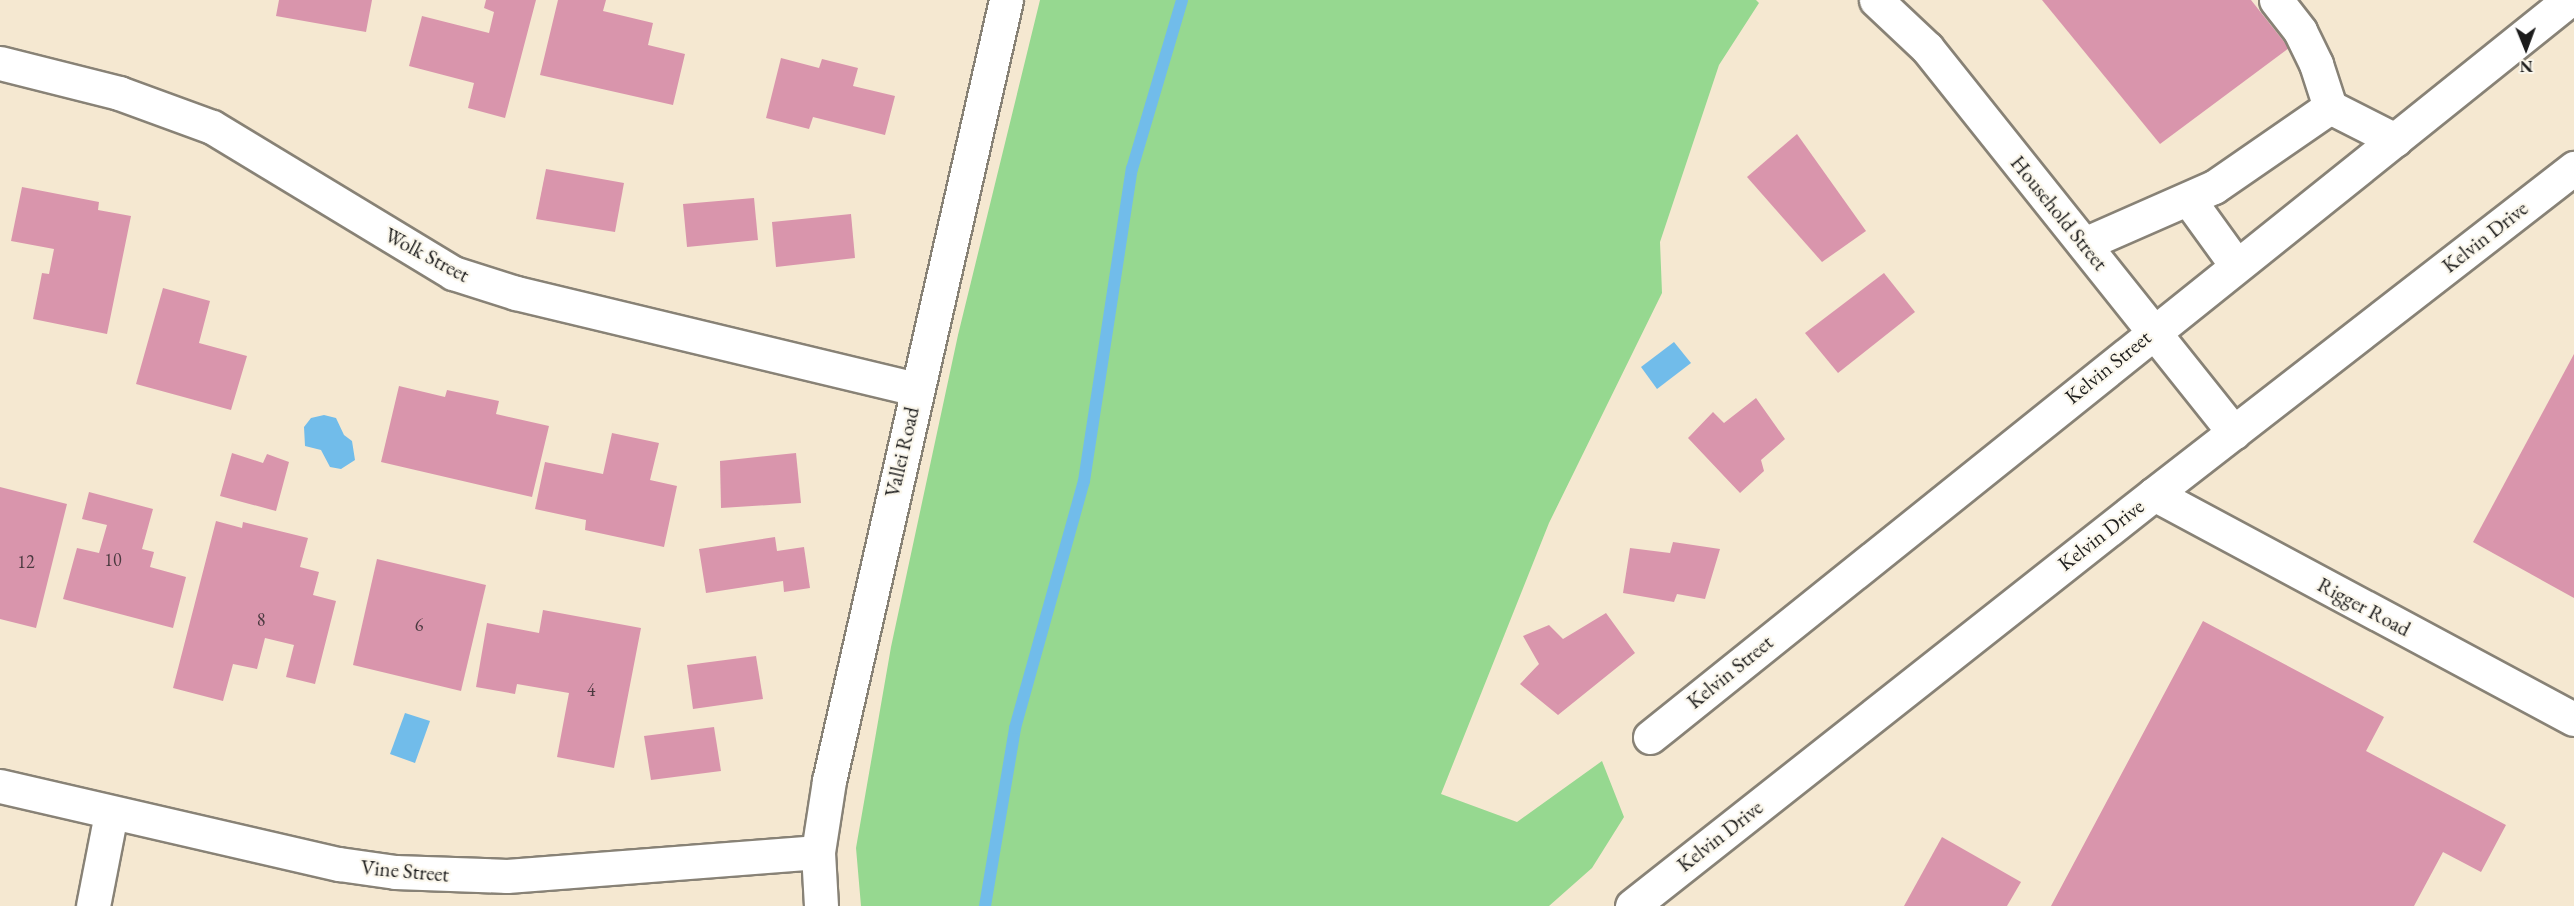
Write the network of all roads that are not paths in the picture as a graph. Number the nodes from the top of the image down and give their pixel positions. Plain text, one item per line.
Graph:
1 (1006, 0) edge
2 (1876, 0) edge
3 (2276, 0) edge
4 (2569, 0) edge
5 (0, 63) edge
6 (2330, 107) junction
7 (2395, 140) junction
8 (2574, 168) edge
9 (2190, 200) junction
10 (2084, 244) junction
11 (2236, 265) junction
12 (2154, 331) junction
13 (916, 389) junction
14 (2234, 433) junction
15 (2154, 494) junction
16 (2574, 719) edge
17 (1650, 737) dead end
18 (0, 786) edge
19 (111, 813) junction
20 (818, 852) junction
21 (93, 906) edge
22 (821, 906) edge
23 (1632, 906) edge

1 - 13 street, Vallei Road
2 - 10 street, Household Street
3 - 6 street
4 - 7 street, Kelvin Street
5 - 13 street, Wolk Street
6 - 7 street
6 - 9 street
7 - 11 street, Kelvin Street
8 - 14 street, Kelvin Drive
9 - 10 street
9 - 11 street
10 - 12 street, Household Street
11 - 12 street, Kelvin Street
12 - 14 street, Household Street
12 - 17 street, Kelvin Street
13 - 20 street, Vallei Road
14 - 15 street, Kelvin Drive
15 - 16 street, Rigger Road
15 - 23 street, Kelvin Drive
18 - 19 street, Vine Street
19 - 20 street, Vine Street
19 - 21 street
20 - 22 street, Vallei Road

